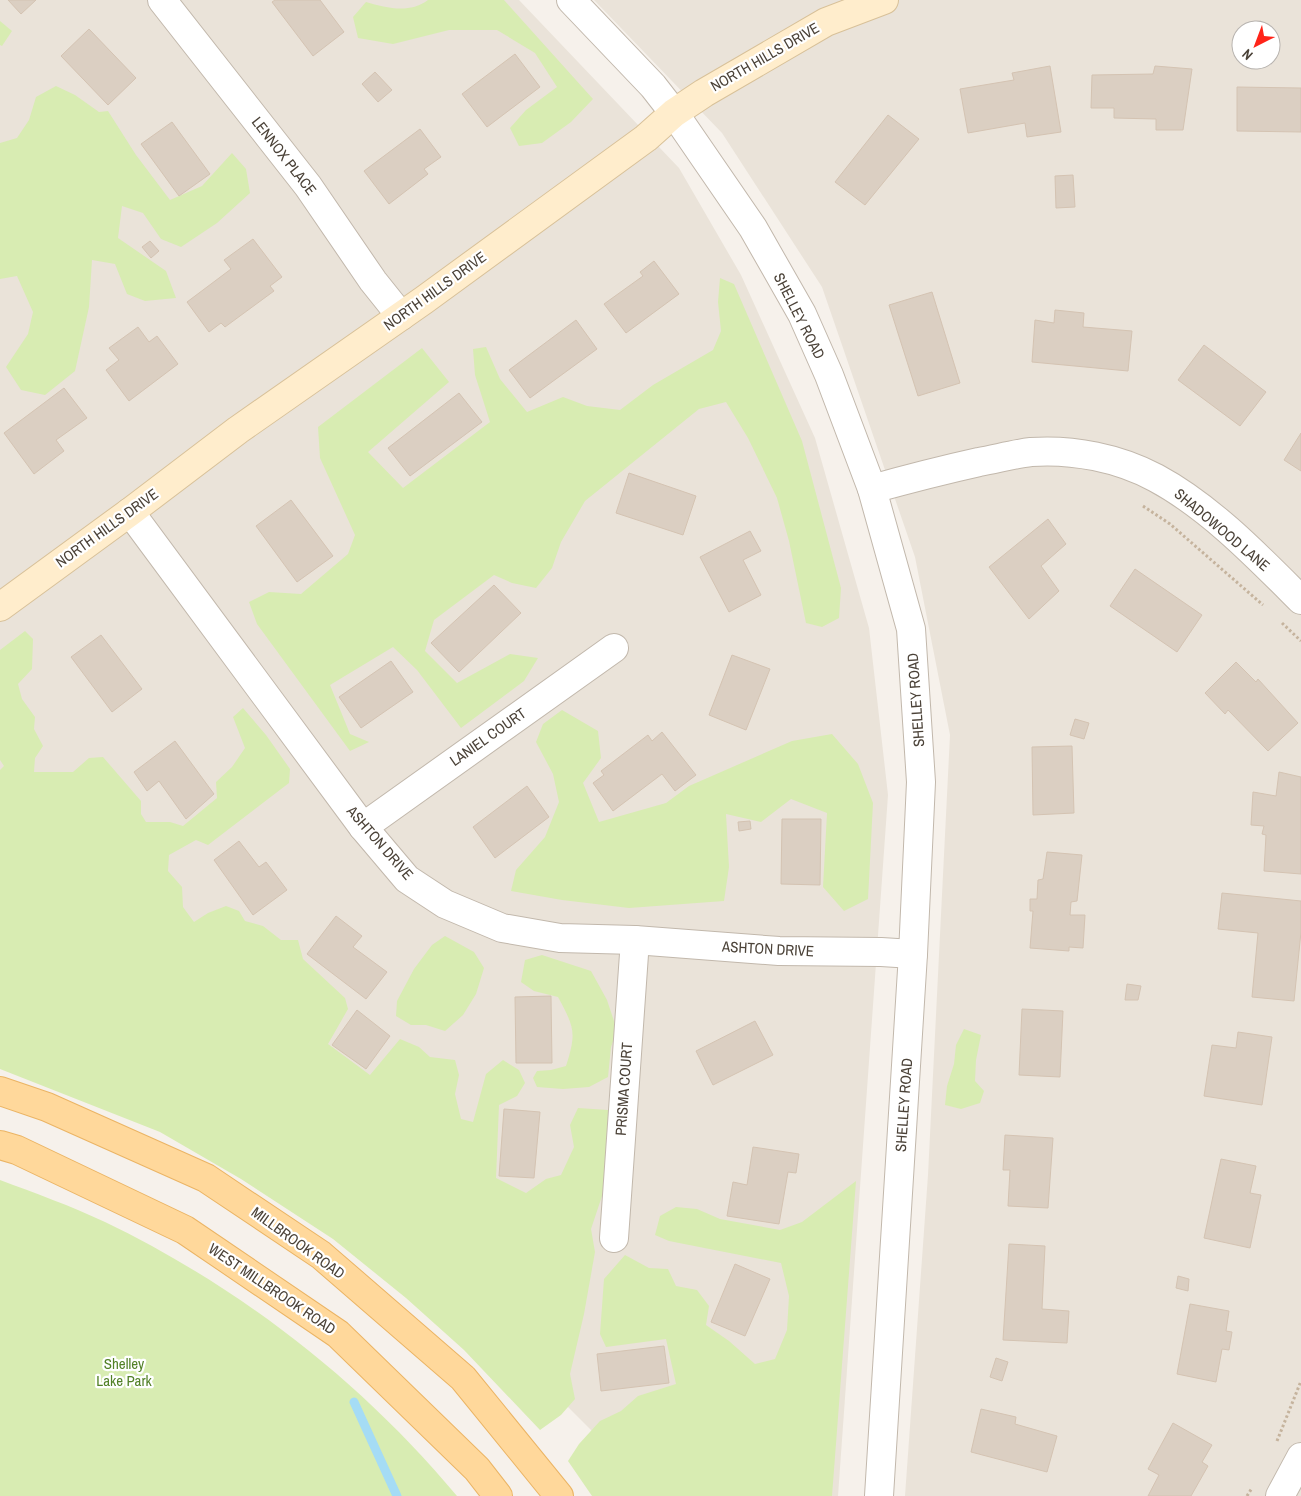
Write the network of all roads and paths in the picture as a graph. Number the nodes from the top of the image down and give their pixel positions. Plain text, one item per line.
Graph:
1 (162, 0) edge
2 (571, 0) edge
3 (884, 0) edge
4 (674, 114) junction
5 (401, 316) junction
6 (872, 488) junction
7 (1137, 502) dead end
8 (130, 512) junction
9 (1301, 600) edge
10 (0, 607) edge
11 (1264, 607) dead end
12 (1277, 619) dead end
13 (1301, 641) edge
14 (614, 648) dead end
15 (363, 827) junction
16 (635, 940) junction
17 (913, 954) junction
18 (0, 1091) edge
19 (0, 1145) edge
20 (614, 1238) dead end
21 (1301, 1381) edge
22 (1276, 1442) dead end
23 (1301, 1457) edge
24 (1256, 1481) dead end
25 (498, 1496) edge
26 (559, 1496) edge
27 (879, 1496) edge
28 (1247, 1496) edge
29 (1280, 1496) edge

1 - 5 street, LENNOX PLACE
2 - 4 street, SHELLEY ROAD
3 - 4 main road, NORTH HILLS DRIVE
4 - 5 main road, NORTH HILLS DRIVE
4 - 6 street, SHELLEY ROAD
5 - 8 main road, NORTH HILLS DRIVE
6 - 9 street, SHADOWOOD LANE
6 - 17 street, SHELLEY ROAD
7 - 11 path
8 - 10 main road, NORTH HILLS DRIVE
8 - 15 street, ASHTON DRIVE
12 - 13 path
14 - 15 street, LANIEL COURT
15 - 16 street, ASHTON DRIVE
16 - 17 street, ASHTON DRIVE
16 - 20 street, PRISMA COURT
17 - 27 street, SHELLEY ROAD
18 - 26 main road, MILLBROOK ROAD
19 - 25 main road, WEST MILLBROOK ROAD
21 - 22 path
23 - 29 street
24 - 28 path

